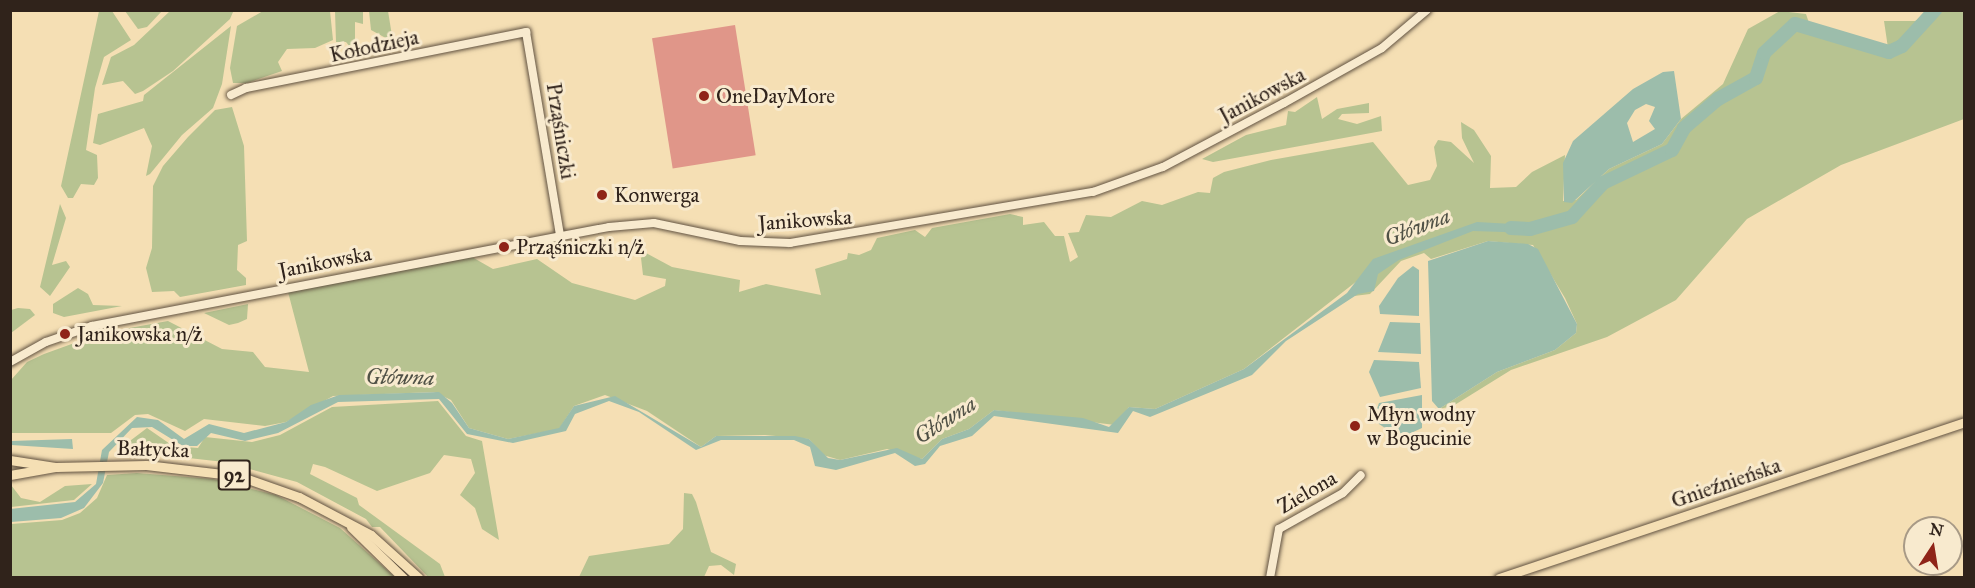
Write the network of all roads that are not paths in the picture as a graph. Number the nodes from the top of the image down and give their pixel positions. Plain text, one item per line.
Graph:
1 (1427, 10) edge
2 (526, 32) joint
3 (231, 95) dead end
4 (560, 236) junction
5 (10, 362) edge
6 (1965, 422) edge
7 (10, 460) edge
8 (56, 467) junction
9 (10, 475) edge
10 (1361, 475) dead end
11 (347, 523) junction
12 (403, 578) edge
13 (419, 578) edge
14 (1270, 578) edge
15 (1498, 578) edge

1 - 4 street, Janikowska
2 - 3 street, Kołodzieja
2 - 4 street, Prząśniczki
4 - 5 street, Janikowska
6 - 15 main road, Gnieźnieńska
7 - 8 main road, Bałtycka / 92
8 - 9 main road, Bałtycka / 92
8 - 11 main road, Bałtycka / 92
10 - 14 street, Zielona
11 - 12 main road, Bałtycka / 92
11 - 13 main road, Bałtycka / 92

